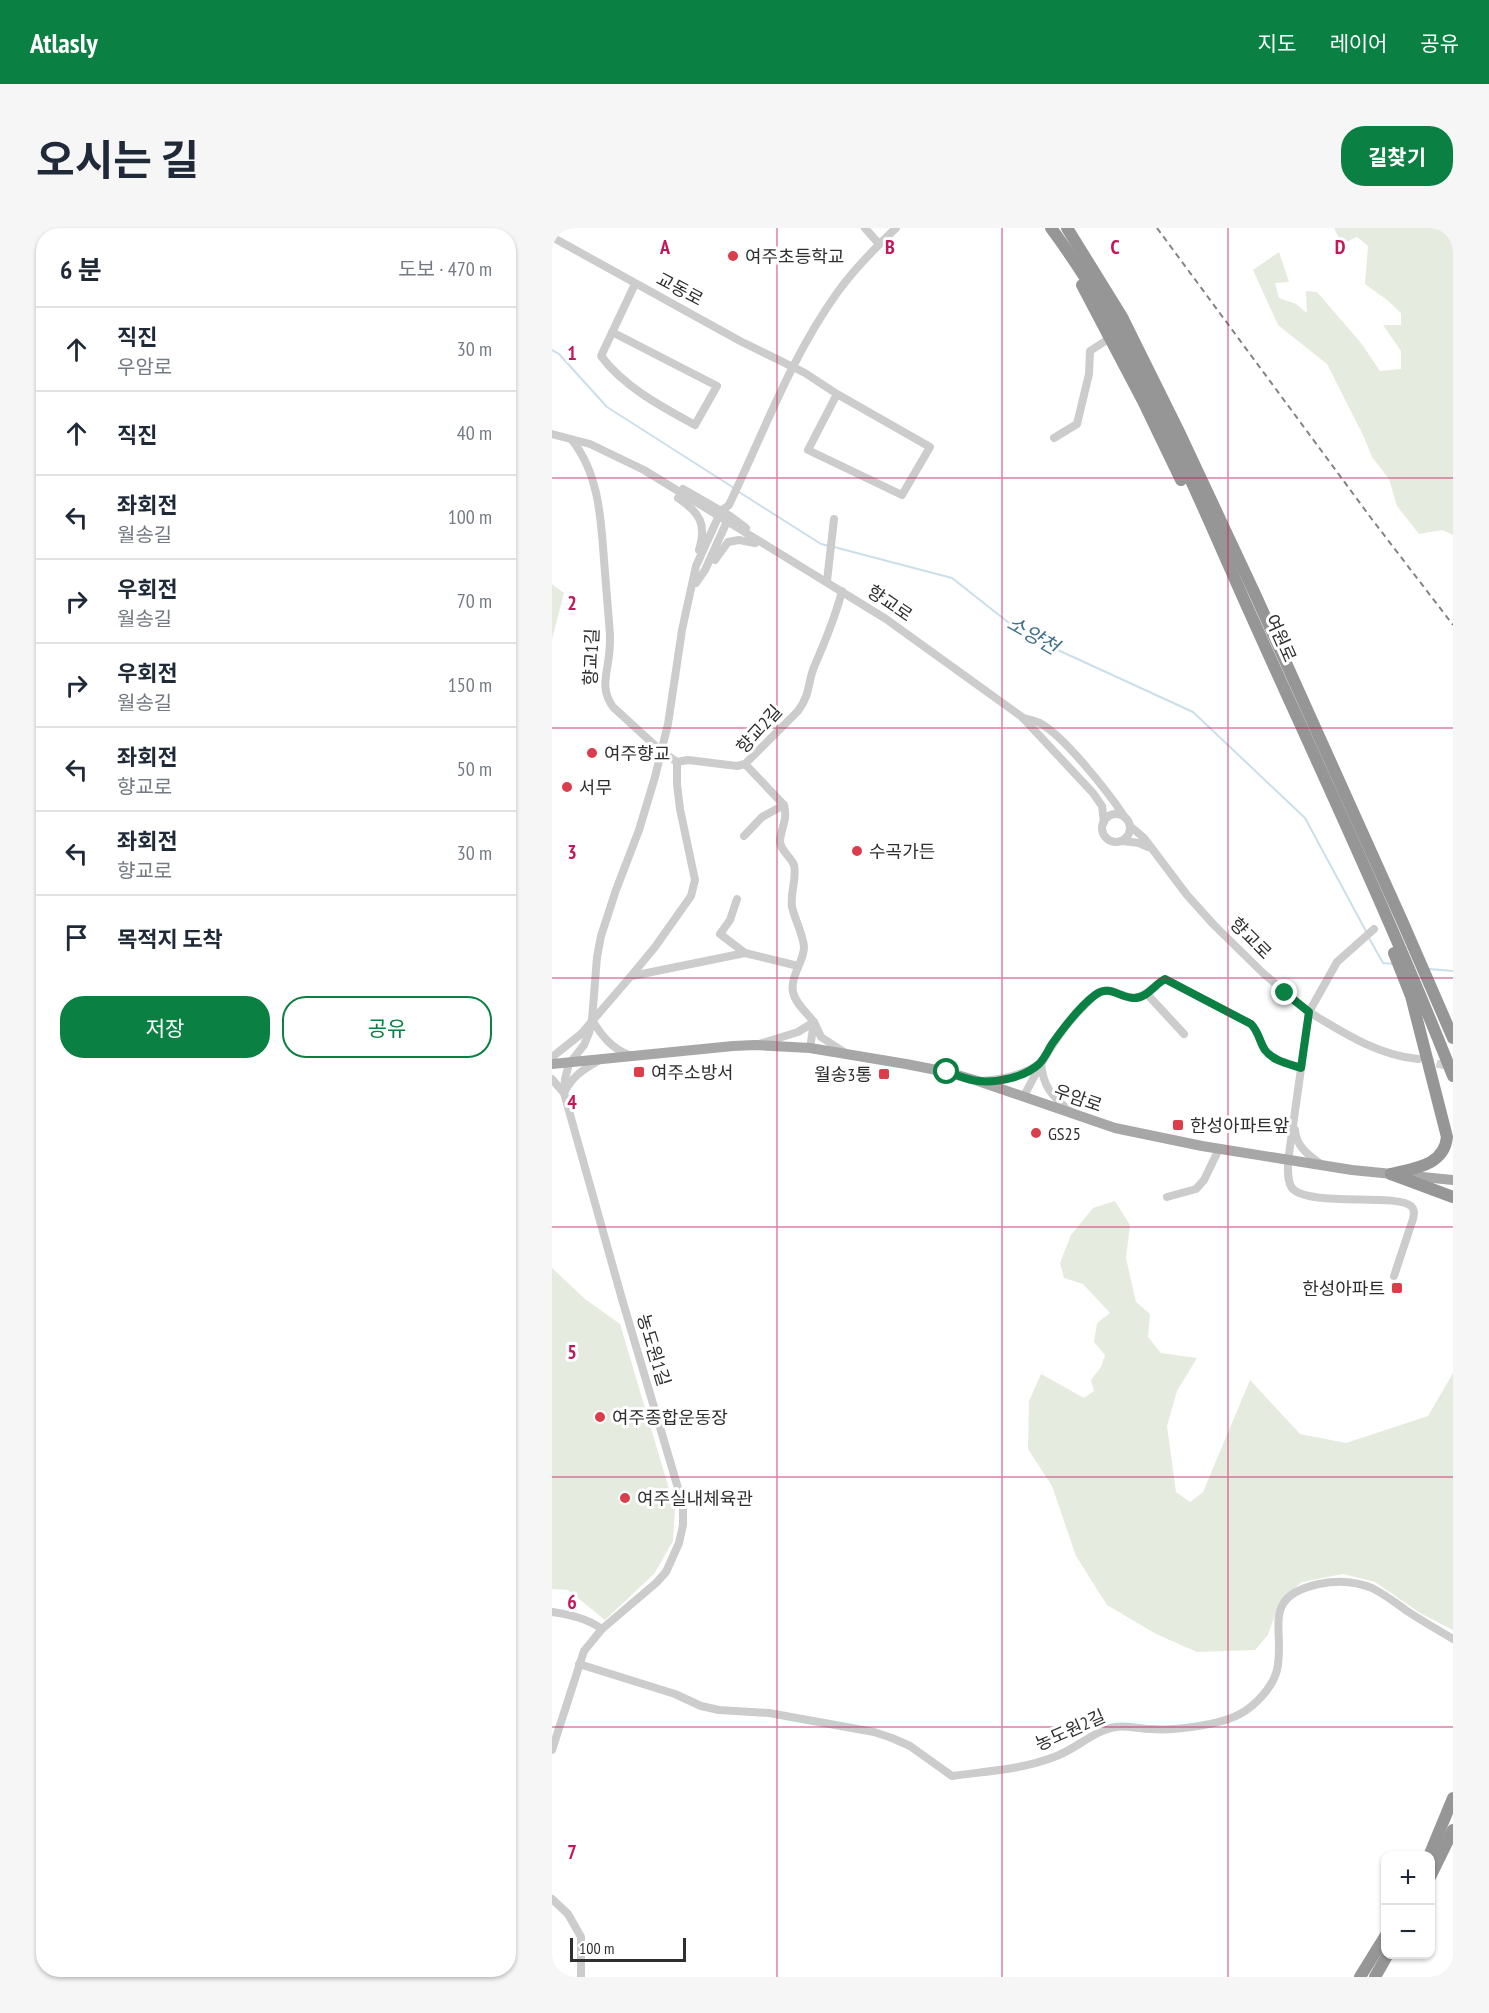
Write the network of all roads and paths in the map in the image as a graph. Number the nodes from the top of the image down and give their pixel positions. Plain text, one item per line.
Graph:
1 (865, 228) edge
2 (896, 228) edge
3 (1051, 228) edge
4 (1067, 228) edge
5 (552, 237) edge
6 (879, 244) junction
7 (1075, 260) junction
8 (635, 284) junction
9 (612, 332) junction
10 (1110, 338) junction
11 (794, 367) junction
12 (837, 394) junction
13 (552, 434) edge
14 (1054, 438) dead end
15 (572, 440) junction
16 (661, 482) junction
17 (725, 508) junction
18 (728, 519) junction
19 (834, 522) dead end
20 (1221, 549) junction
21 (777, 552) junction
22 (700, 568) junction
23 (827, 581) junction
24 (842, 591) junction
25 (1022, 717) junction
26 (661, 751) junction
27 (677, 762) junction
28 (745, 764) junction
29 (784, 805) junction
30 (1124, 816) junction
31 (1104, 822) junction
32 (1130, 826) junction
33 (744, 836) dead end
34 (1123, 841) junction
35 (1150, 848) junction
36 (737, 899) dead end
37 (1374, 929) dead end
38 (745, 953) junction
39 (798, 966) junction
40 (631, 976) junction
41 (1147, 994) junction
42 (1416, 995) junction
43 (1438, 995) junction
44 (1309, 1012) junction
45 (1453, 1016) edge
46 (592, 1020) junction
47 (814, 1022) junction
48 (1184, 1034) dead end
49 (1453, 1038) edge
50 (755, 1045) junction
51 (810, 1048) junction
52 (847, 1054) junction
53 (552, 1057) edge
54 (635, 1057) junction
55 (1418, 1059) tunnel mouth
56 (598, 1061) junction
57 (1041, 1063) junction
58 (552, 1064) edge
59 (569, 1064) junction
60 (1301, 1068) junction
61 (1453, 1076) edge
62 (552, 1079) edge
63 (978, 1081) junction
64 (564, 1093) junction
65 (1024, 1096) junction
66 (1075, 1115) junction
67 (1294, 1124) junction
68 (1219, 1149) junction
69 (1288, 1161) junction
70 (1323, 1166) junction
71 (1391, 1174) junction
72 (1453, 1180) edge
73 (1167, 1197) dead end
74 (1453, 1197) edge
75 (1394, 1276) dead end
76 (552, 1612) edge
77 (602, 1629) junction
78 (1453, 1639) edge
79 (579, 1664) junction
80 (552, 1750) edge
81 (1453, 1798) edge
82 (1453, 1830) edge
83 (1431, 1851) edge
84 (1435, 1868) edge
85 (552, 1899) edge
86 (1381, 1943) edge
87 (1385, 1959) edge
88 (581, 1977) edge
89 (1360, 1977) edge
90 (1375, 1977) edge

1 - 6 street
2 - 6 street
3 - 7 highway, 여원로
4 - 43 highway, 여원로
5 - 8 street, 교동로
6 - 11 street
7 - 10 highway
7 - 20 highway, 여원로
8 - 9 street
8 - 11 street, 교동로
9 - 9 street
10 - 14 street
10 - 20 highway
11 - 12 street, 교동로
11 - 17 street
12 - 12 street, 교동로
13 - 15 street, 향교로
15 - 16 street, 향교로
15 - 26 street, 향교1길
16 - 17 street, 향교로
16 - 22 street
17 - 18 street
17 - 18 street, 향교로
17 - 22 street
18 - 21 street, 향교로
18 - 22 street
19 - 23 street
20 - 42 highway, 여원로
21 - 22 street
21 - 23 street, 향교로
22 - 26 street
23 - 24 street, 향교로
24 - 25 street, 향교로
24 - 28 street, 향교2길
25 - 30 street, 향교로
25 - 31 street, 향교로
26 - 27 street, 향교1길
26 - 46 street
27 - 28 street
27 - 40 street
28 - 29 street, 향교2길
29 - 33 street
29 - 39 street
30 - 31 street
30 - 32 street
31 - 34 street
32 - 34 street
32 - 35 street, 향교로
34 - 35 street
35 - 44 street, 향교로
36 - 38 street
37 - 44 street
38 - 39 street
38 - 40 street
39 - 47 street
40 - 46 street
41 - 48 street
41 - 57 street
41 - 60 street
42 - 61 highway, 여원로
42 - 71 highway
43 - 45 highway
43 - 49 highway
44 - 55 street, 향교로
44 - 60 street
46 - 53 street
46 - 54 street
46 - 59 street
47 - 50 street
47 - 51 street
47 - 52 street
50 - 51 main road, 우암로
50 - 54 main road, 우암로
51 - 52 main road, 우암로
52 - 63 main road, 우암로
54 - 56 main road, 우암로
56 - 59 main road, 우암로
56 - 64 street
57 - 63 street
57 - 65 street
57 - 66 street
58 - 59 main road, 우암로
59 - 64 street, 농도원1길
60 - 67 street
62 - 64 street
63 - 65 main road, 우암로
64 - 77 street, 농도원1길
65 - 66 main road, 우암로
66 - 68 main road, 우암로
67 - 69 street
67 - 70 street
68 - 69 main road, 우암로
68 - 73 street
69 - 70 main road, 우암로
69 - 75 street
70 - 71 main road, 우암로
71 - 72 main road, 우암로
71 - 74 highway
76 - 77 street
77 - 79 street, 농도원1길
78 - 79 street, 농도원2길
79 - 80 street, 농도원1길
81 - 83 highway
82 - 84 highway
85 - 88 street
86 - 89 highway
87 - 90 highway

